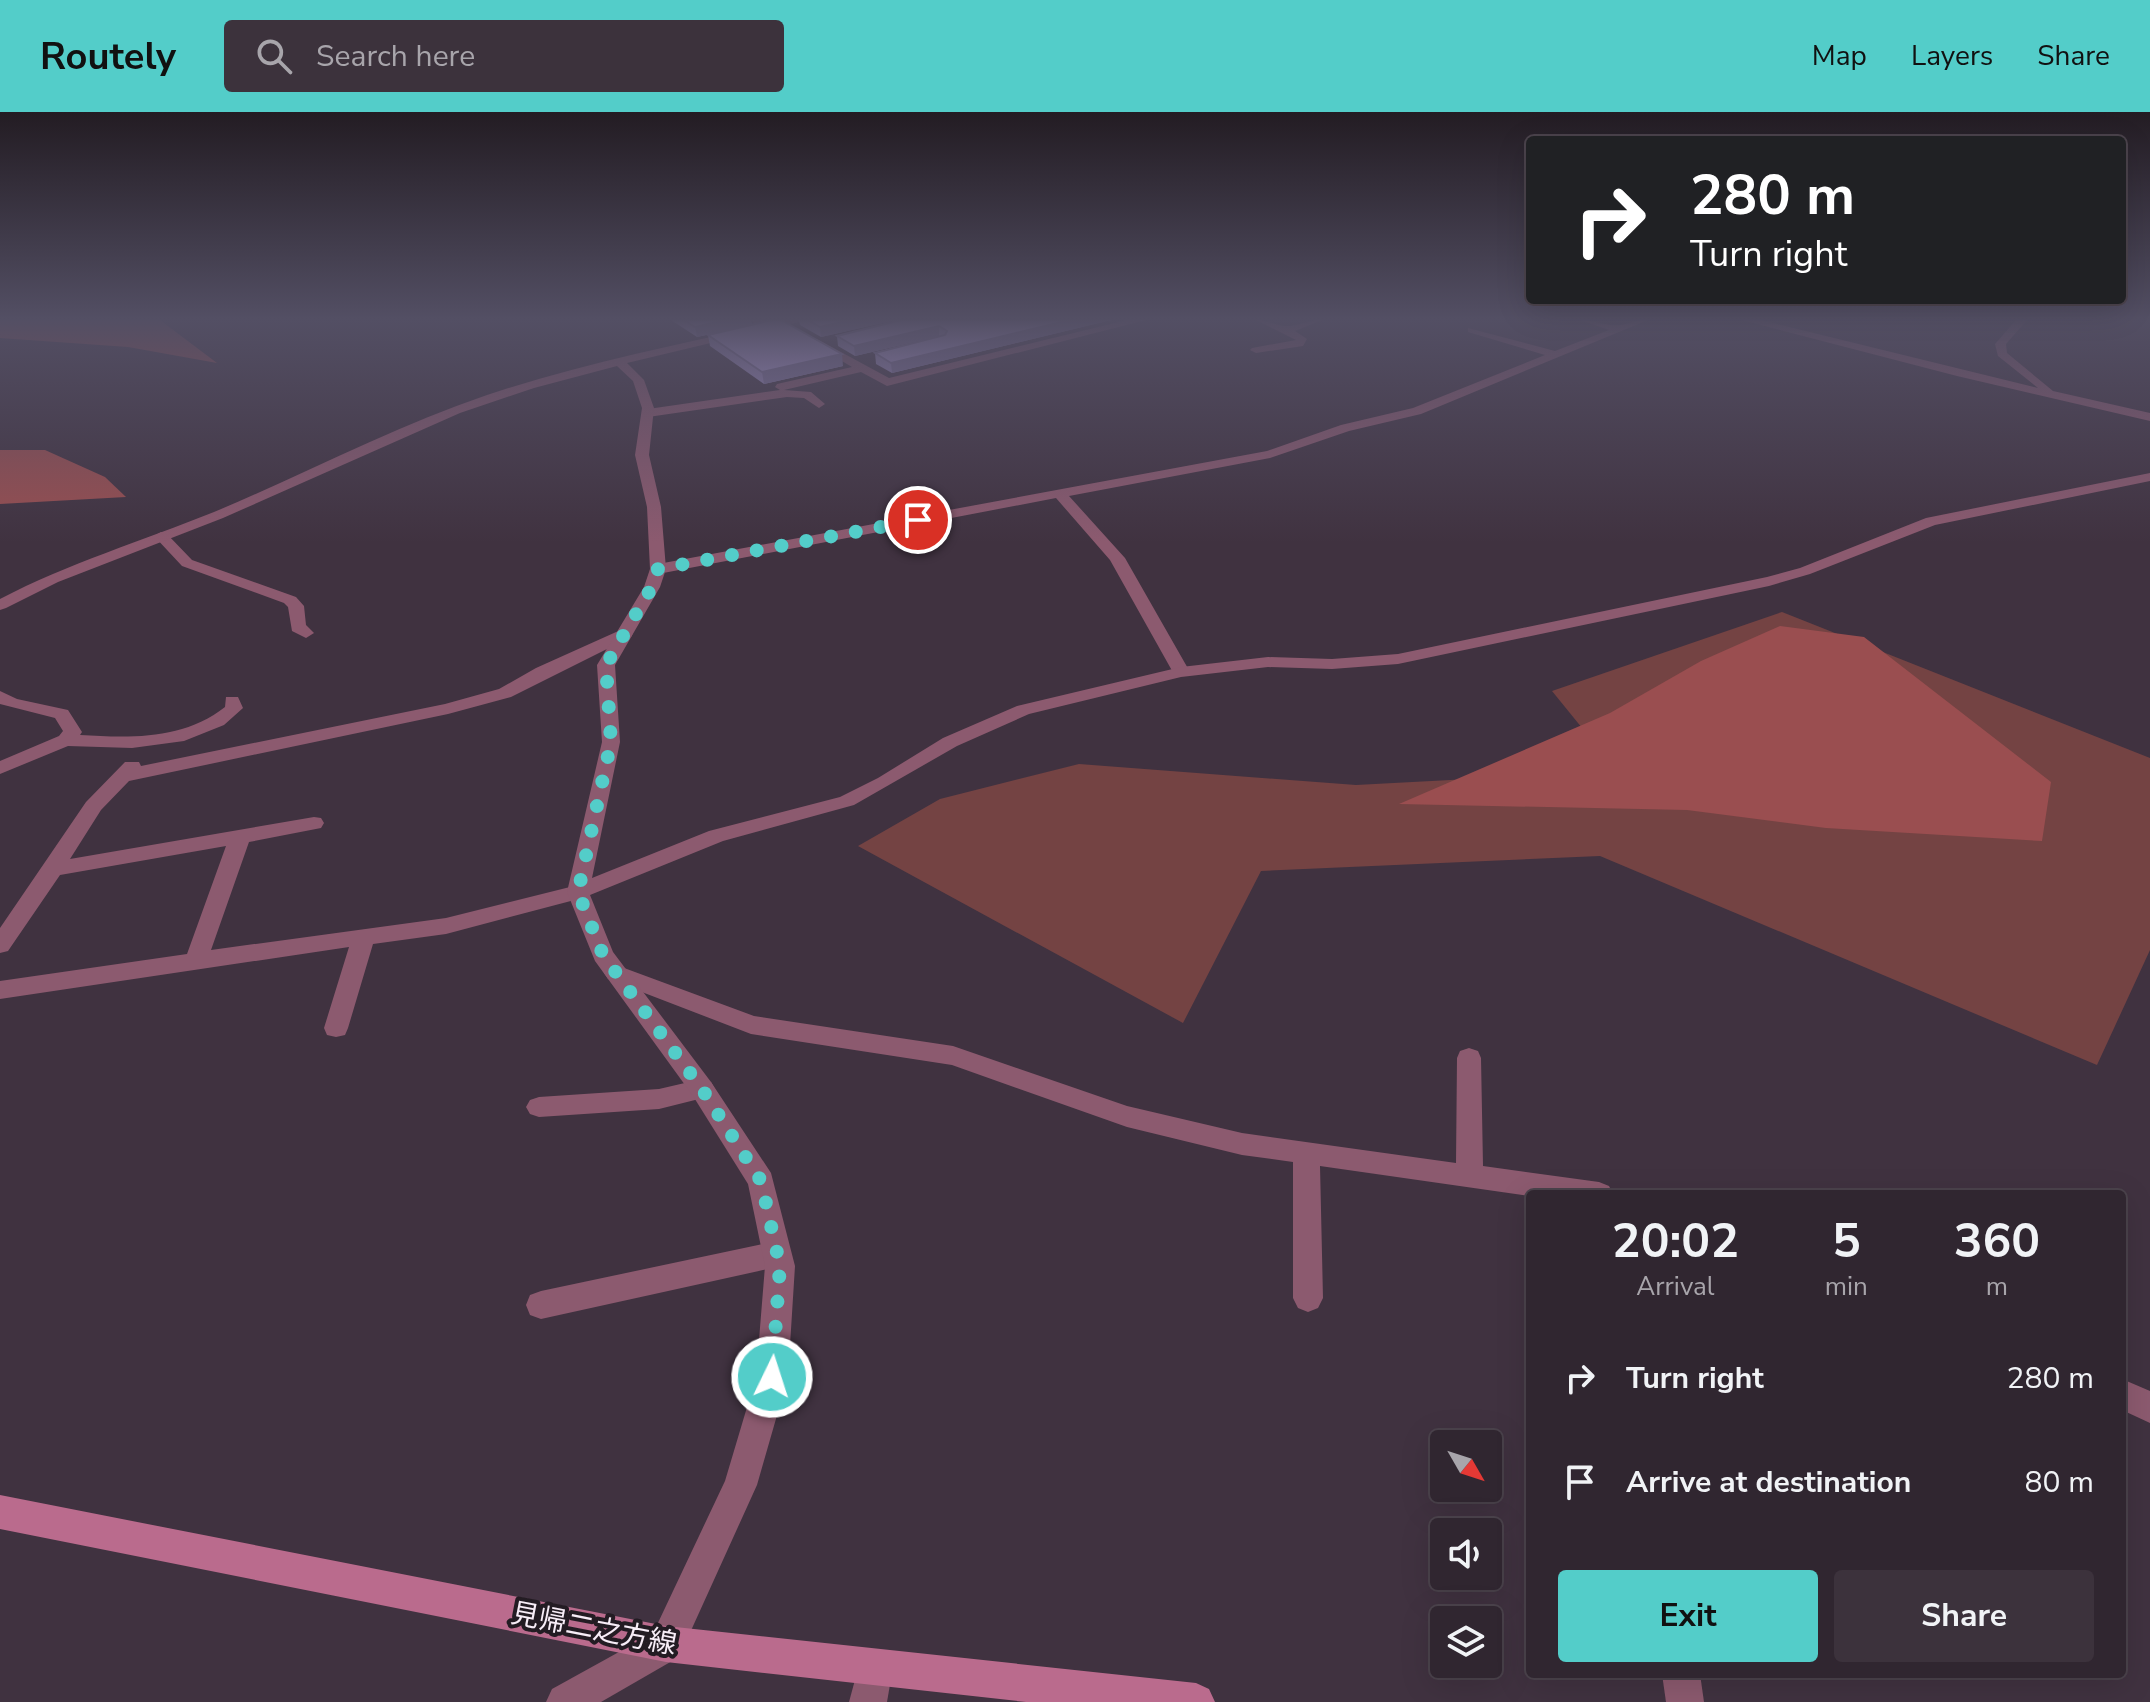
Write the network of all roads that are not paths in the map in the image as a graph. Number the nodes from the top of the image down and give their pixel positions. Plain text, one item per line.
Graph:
1 (511, 394) edge
2 (642, 394) edge
3 (779, 394) edge
4 (799, 394) edge
5 (1459, 394) edge
6 (2048, 394) edge
7 (2055, 396) joint
8 (819, 404) dead end
9 (648, 413) junction
10 (2150, 417) edge
11 (2150, 477) edge
12 (1060, 494) junction
13 (161, 536) junction
14 (658, 569) junction
15 (4, 600) edge
16 (306, 633) dead end
17 (625, 633) junction
18 (1181, 672) junction
19 (0, 696) edge
20 (232, 701) dead end
21 (66, 740) junction
22 (156, 741) junction
23 (0, 768) edge
24 (123, 776) junction
25 (314, 823) dead end
26 (240, 837) junction
27 (53, 869) junction
28 (578, 892) junction
29 (364, 937) junction
30 (0, 945) edge
31 (196, 961) junction
32 (616, 973) junction
33 (0, 990) edge
34 (336, 1028) dead end
35 (1469, 1058) dead end
36 (702, 1089) junction
37 (539, 1107) dead end
38 (1306, 1153) junction
39 (1470, 1176) junction
40 (1570, 1190) edge
41 (777, 1254) junction
42 (1308, 1298) dead end
43 (541, 1305) dead end
44 (2126, 1396) edge
45 (2150, 1407) edge
46 (0, 1512) edge
47 (666, 1644) junction
48 (1682, 1678) edge
49 (871, 1684) edge
50 (1171, 1701) edge
51 (565, 1702) edge
52 (1685, 1702) edge

1 - 13 street
2 - 9 street
3 - 9 street
4 - 8 street
5 - 12 street
6 - 7 street
7 - 10 street
9 - 14 street
11 - 18 street
12 - 14 street
12 - 18 street
13 - 15 street
13 - 16 street
14 - 17 street
17 - 24 street
17 - 28 street
18 - 28 street
19 - 21 street
20 - 22 street
21 - 22 street
21 - 23 street
22 - 24 street
24 - 27 street
25 - 26 street
26 - 27 street
26 - 31 street
27 - 30 street
28 - 29 street
28 - 32 street
29 - 31 street
29 - 34 street
31 - 33 street
32 - 36 street
32 - 38 street
35 - 39 street
36 - 37 street
36 - 41 street
38 - 39 street
38 - 42 street
39 - 40 street
41 - 43 street
41 - 47 street
44 - 45 street
46 - 47 main road, 見帰二之方線
47 - 49 main road, 見帰二之方線
47 - 51 street
48 - 52 street
49 - 50 main road, 見帰二之方線

